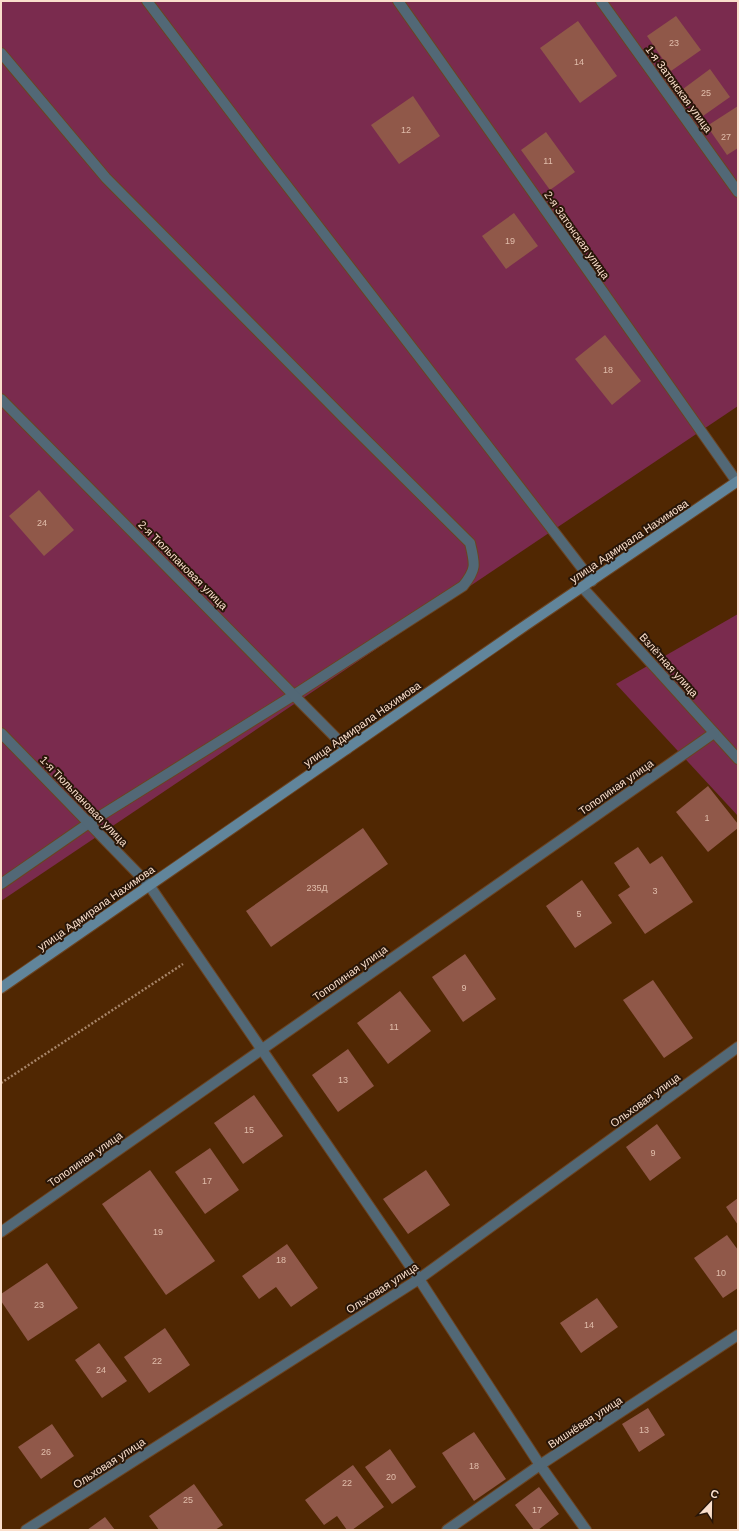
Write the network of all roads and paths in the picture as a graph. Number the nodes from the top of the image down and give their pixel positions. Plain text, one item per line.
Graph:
1 (147, 1) edge
2 (398, 1) edge
3 (601, 1) edge
4 (1, 52) edge
5 (738, 192) edge
6 (1, 399) edge
7 (737, 482) edge
8 (592, 581) junction
9 (582, 588) junction
10 (294, 696) junction
11 (1, 733) edge
12 (714, 733) junction
13 (347, 749) junction
14 (738, 759) edge
15 (89, 823) junction
16 (1, 884) edge
17 (149, 885) junction
18 (197, 954) junction
19 (1, 988) edge
20 (738, 1047) edge
21 (262, 1049) junction
22 (1, 1084) edge
23 (1, 1232) edge
24 (419, 1280) junction
25 (738, 1335) edge
26 (540, 1466) junction
27 (26, 1530) edge
28 (447, 1530) edge
29 (586, 1530) edge

1 - 8 street
2 - 7 street, 2-я Затонская улица
3 - 5 street, 1-я Затонская улица
4 - 10 street
6 - 10 street, 2-я Тюльпановая улица
7 - 8 main road, улица Адмирала Нахимова
8 - 9 main road, улица Адмирала Нахимова
9 - 12 street, Взлётная улица
9 - 13 main road, улица Адмирала Нахимова
10 - 13 street, 2-я Тюльпановая улица
10 - 15 street
11 - 15 street, 1-я Тюльпановая улица
12 - 14 street, Взлётная улица
12 - 21 street, Тополиная улица
13 - 17 main road, улица Адмирала Нахимова
15 - 16 street
15 - 17 street, 1-я Тюльпановая улица
17 - 18 street, 1-я Тюльпановая улица
17 - 19 main road, улица Адмирала Нахимова
18 - 21 street, 1-я Тюльпановая улица
18 - 22 path
20 - 24 street, Ольховая улица
21 - 23 street, Тополиная улица
21 - 24 street, 1-я Тюльпановая улица
24 - 26 street, 1-я Тюльпановая улица
24 - 27 street, Ольховая улица
25 - 26 street, Вишнёвая улица
26 - 28 street, Вишнёвая улица
26 - 29 street, 1-я Тюльпановая улица

